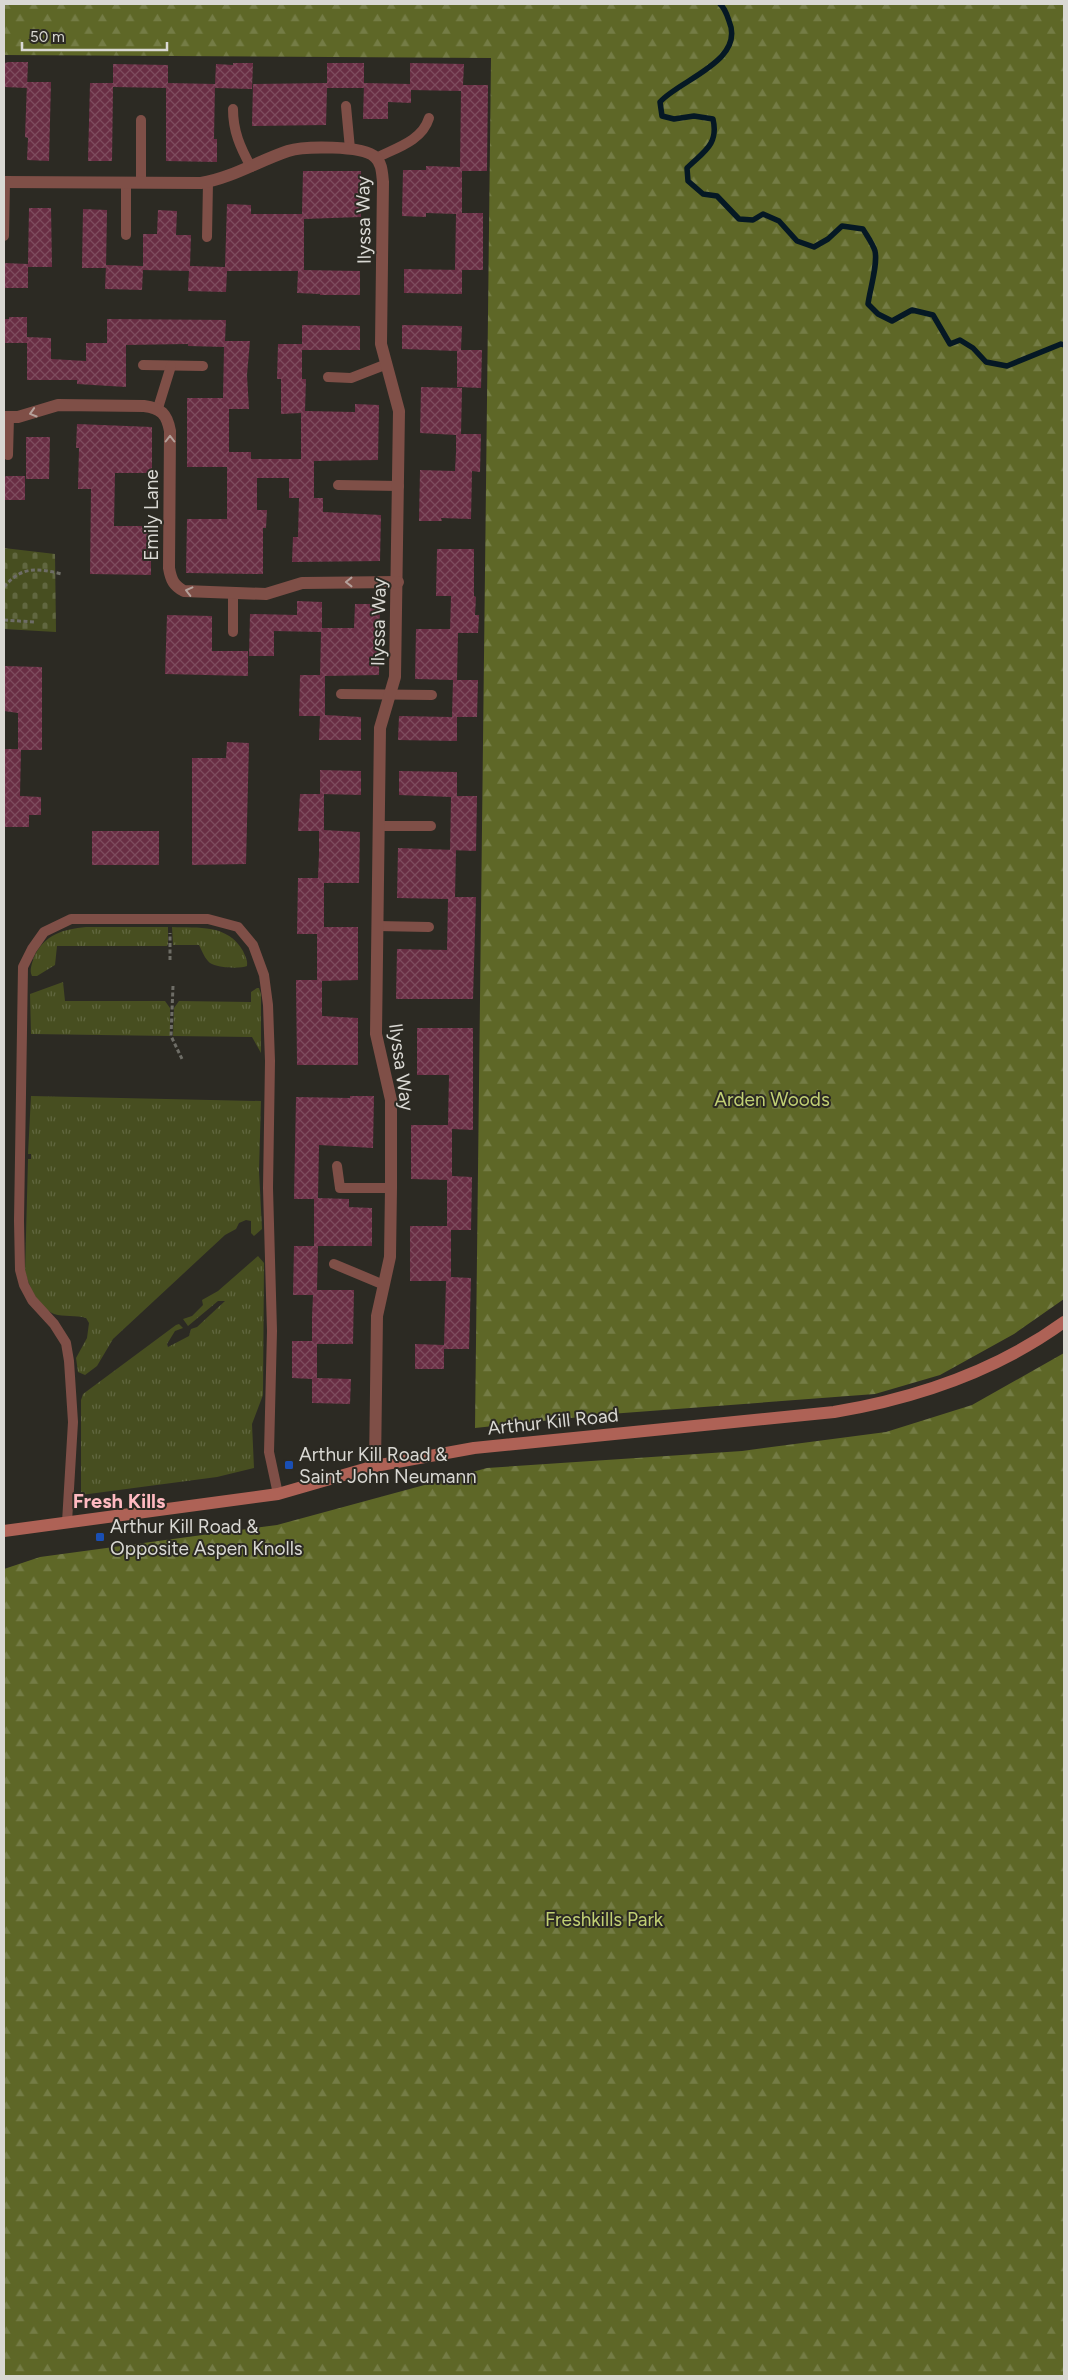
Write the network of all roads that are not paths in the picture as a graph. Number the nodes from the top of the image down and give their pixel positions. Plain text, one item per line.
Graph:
1 (346, 106) dead end
2 (233, 109) dead end
3 (429, 118) dead end
4 (141, 120) dead end
5 (350, 149) junction
6 (376, 158) junction
7 (251, 167) junction
8 (4, 182) edge
9 (208, 182) junction
10 (126, 183) junction
11 (141, 183) junction
12 (126, 235) dead end
13 (4, 236) edge
14 (207, 238) dead end
15 (386, 364) junction
16 (143, 365) dead end
17 (171, 366) junction
18 (203, 366) dead end
19 (328, 377) dead end
20 (158, 408) junction
21 (6, 417) edge
22 (8, 455) dead end
23 (338, 485) dead end
24 (399, 486) junction
25 (398, 582) junction
26 (233, 593) junction
27 (233, 632) dead end
28 (341, 694) dead end
29 (390, 694) junction
30 (432, 695) dead end
31 (379, 826) junction
32 (431, 826) dead end
33 (378, 926) junction
34 (429, 926) dead end
35 (337, 1166) dead end
36 (391, 1188) junction
37 (334, 1264) dead end
38 (384, 1284) junction
39 (1064, 1322) edge
40 (375, 1466) junction
41 (278, 1494) junction
42 (68, 1522) junction
43 (4, 1531) edge

1 - 5 lane
2 - 7 lane
3 - 6 lane
4 - 11 lane
5 - 6 street, Ilyssa Way
5 - 7 street, Ilyssa Way
6 - 15 street, Ilyssa Way
7 - 9 street, Ilyssa Way
8 - 10 street, Ilyssa Way
8 - 13 lane
9 - 11 street, Ilyssa Way
9 - 14 lane
10 - 11 street, Ilyssa Way
10 - 12 lane
15 - 19 lane
15 - 24 street, Ilyssa Way
16 - 17 lane
17 - 18 lane
17 - 20 lane
20 -> 21 street
26 -> 20 street, Emily Lane
21 - 22 lane
23 - 24 lane
24 - 25 street, Ilyssa Way
25 -> 26 street, Emily Lane
25 - 29 street, Ilyssa Way
26 - 27 lane
28 - 29 lane
29 - 30 lane
29 - 31 street, Ilyssa Way
31 - 32 lane
31 - 33 street, Ilyssa Way
33 - 34 lane
33 - 36 street, Ilyssa Way
35 - 36 lane
36 - 38 street, Ilyssa Way
37 - 38 lane
38 - 40 street, Ilyssa Way
39 - 40 street, Arthur Kill Road
40 - 41 street, Arthur Kill Road
41 - 42 street, Arthur Kill Road
41 - 42 lane
42 - 43 street, Arthur Kill Road

